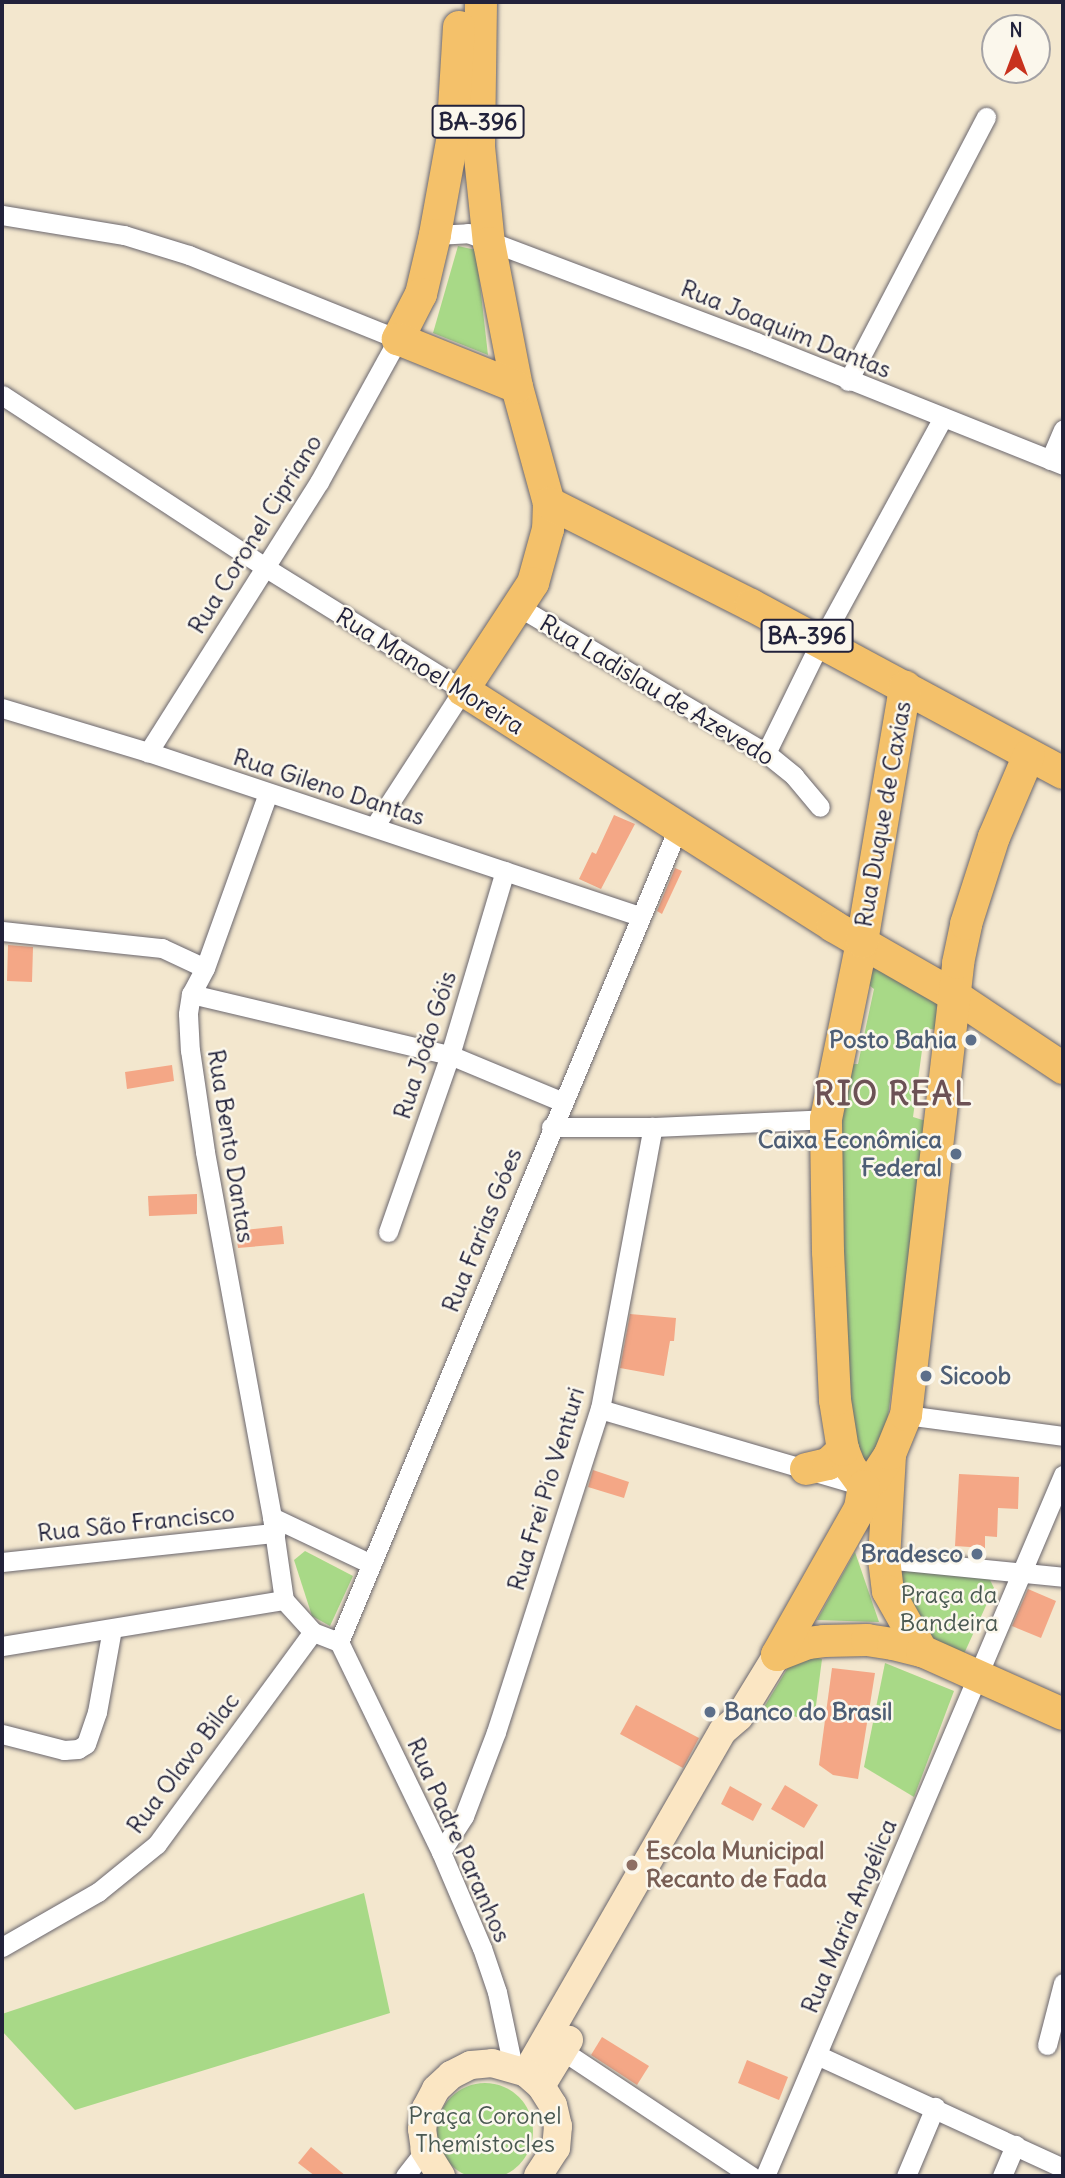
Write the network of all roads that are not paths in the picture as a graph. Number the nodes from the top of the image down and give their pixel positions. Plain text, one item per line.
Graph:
1 (461, 2) edge
2 (481, 2) edge
3 (986, 117) dead end
4 (2, 215) edge
5 (435, 235) junction
6 (489, 243) junction
7 (398, 339) junction
8 (848, 380) junction
9 (517, 387) junction
10 (2, 395) edge
11 (943, 417) junction
12 (1063, 430) edge
13 (1057, 463) edge
14 (549, 503) junction
15 (264, 566) junction
16 (519, 607) junction
17 (820, 643) junction
18 (905, 687) junction
19 (463, 690) junction
20 (2, 708) edge
21 (148, 752) junction
22 (766, 753) junction
23 (1029, 755) junction
24 (1063, 773) edge
25 (268, 793) junction
26 (820, 807) dead end
27 (374, 827) junction
28 (678, 828) junction
29 (505, 872) junction
30 (639, 916) junction
31 (2, 932) edge
32 (862, 942) junction
33 (205, 968) junction
34 (191, 994) junction
35 (955, 996) junction
36 (450, 1055) junction
37 (1063, 1068) edge
38 (563, 1102) junction
39 (826, 1119) junction
40 (551, 1127) junction
41 (653, 1127) junction
42 (388, 1231) dead end
43 (600, 1409) junction
44 (906, 1415) junction
45 (1063, 1436) edge
46 (843, 1450) junction
47 (890, 1454) junction
48 (806, 1469) junction
49 (1063, 1475) edge
50 (862, 1497) junction
51 (273, 1525) junction
52 (884, 1559) junction
53 (2, 1562) edge
54 (371, 1563) junction
55 (1019, 1573) junction
56 (1063, 1577) edge
57 (888, 1591) junction
58 (284, 1600) junction
59 (111, 1629) junction
60 (313, 1632) junction
61 (339, 1642) junction
62 (2, 1646) edge
63 (922, 1651) junction
64 (777, 1655) junction
65 (977, 1676) junction
66 (1063, 1714) edge
67 (2, 1734) edge
68 (441, 1852) junction
69 (2, 1947) edge
70 (1063, 1983) edge
71 (1059, 2018) edge
72 (554, 2045) junction
73 (1047, 2045) dead end
74 (817, 2055) junction
75 (527, 2075) junction
76 (935, 2107) junction
77 (1015, 2145) junction
78 (433, 2167) edge
79 (1063, 2168) edge
80 (405, 2176) edge
81 (538, 2176) edge
82 (751, 2176) edge
83 (765, 2176) edge
84 (906, 2176) edge
85 (1002, 2176) edge

1 - 5 main road, BA-396
2 - 6 main road, BA-396
3 - 8 street
4 - 7 street
5 - 6 street, Rua Joaquim Dantas
5 - 7 main road, BA-396
6 - 8 street, Rua Joaquim Dantas
6 - 9 main road, BA-396
7 - 9 main road
7 - 15 street, Rua Coronel Cipriano
8 - 11 street, Rua Joaquim Dantas
9 - 14 main road, BA-396
10 - 15 street, Rua Manoel Moreira
11 - 13 street, Rua Joaquim Dantas
11 - 17 street
12 - 13 street
14 - 16 main road, BA-396
14 - 17 main road, BA-396
15 - 19 street, Rua Manoel Moreira
15 - 21 street, Rua Coronel Cipriano
16 - 19 main road, BA-396
16 - 22 street, Rua Ladislau de Azevedo
17 - 18 main road, BA-396
17 - 22 street
18 - 23 main road, BA-396
18 - 32 main road, Rua Duque de Caxias
19 - 27 street
19 - 28 main road, Rua Manoel Moreira
20 - 21 street, Rua Gileno Dantas
21 - 25 street, Rua Gileno Dantas
22 - 26 street, Rua Ladislau de Azevedo
23 - 24 main road, BA-396
23 - 35 main road
25 - 27 street, Rua Gileno Dantas
25 - 33 street, Rua Bento Dantas
27 - 29 street, Rua Gileno Dantas
28 - 30 street, Rua Farias Góes
28 - 32 main road, Rua Manoel Moreira
29 - 30 street, Rua Gileno Dantas
29 - 36 street, Rua João Góis
30 - 38 street, Rua Farias Góes
31 - 33 street
32 - 35 main road, Rua Manoel Moreira
32 - 39 main road, Rua Duque de Caxias
33 - 34 street, Rua Bento Dantas
34 - 36 street
34 - 51 street, Rua Bento Dantas
35 - 37 main road
35 - 44 main road
36 - 38 street
36 - 42 street, Rua João Góis
38 - 40 street, Rua Farias Góes
39 - 41 street
39 - 46 main road, Rua Duque de Caxias
40 - 41 street
40 - 54 street, Rua Farias Góes
41 - 43 street, Rua Frei Pio Venturi
43 - 48 street
43 - 68 street, Rua Frei Pio Venturi
44 - 45 street
44 - 47 main road
46 - 48 main road
46 - 50 main road, Rua Duque de Caxias
47 - 50 main road
47 - 52 main road
48 - 50 street
49 - 55 street
50 - 57 main road, Rua Duque de Caxias
50 - 64 main road
51 - 53 street, Rua São Francisco
51 - 54 street
51 - 58 street, Rua Bento Dantas
52 - 55 street
52 - 57 main road
54 - 61 street, Rua Farias Góes
55 - 56 street
55 - 65 street
57 - 63 main road
58 - 59 street
58 - 60 street
59 - 62 street
59 - 67 street
60 - 61 street
60 - 69 street, Rua Olavo Bilac
61 - 68 street, Rua Padre Paranhos
63 - 64 main road
63 - 65 main road
64 - 72 street
65 - 66 main road
65 - 74 street, Rua Maria Angélica
68 - 75 street, Rua Padre Paranhos
70 - 71 street
71 - 73 street
72 - 75 street
72 - 82 street
74 - 76 street
74 - 83 street, Rua Maria Angélica
75 - 78 street
75 - 81 street
76 - 77 street
76 - 84 street
77 - 79 street
77 - 85 street
78 - 80 street

